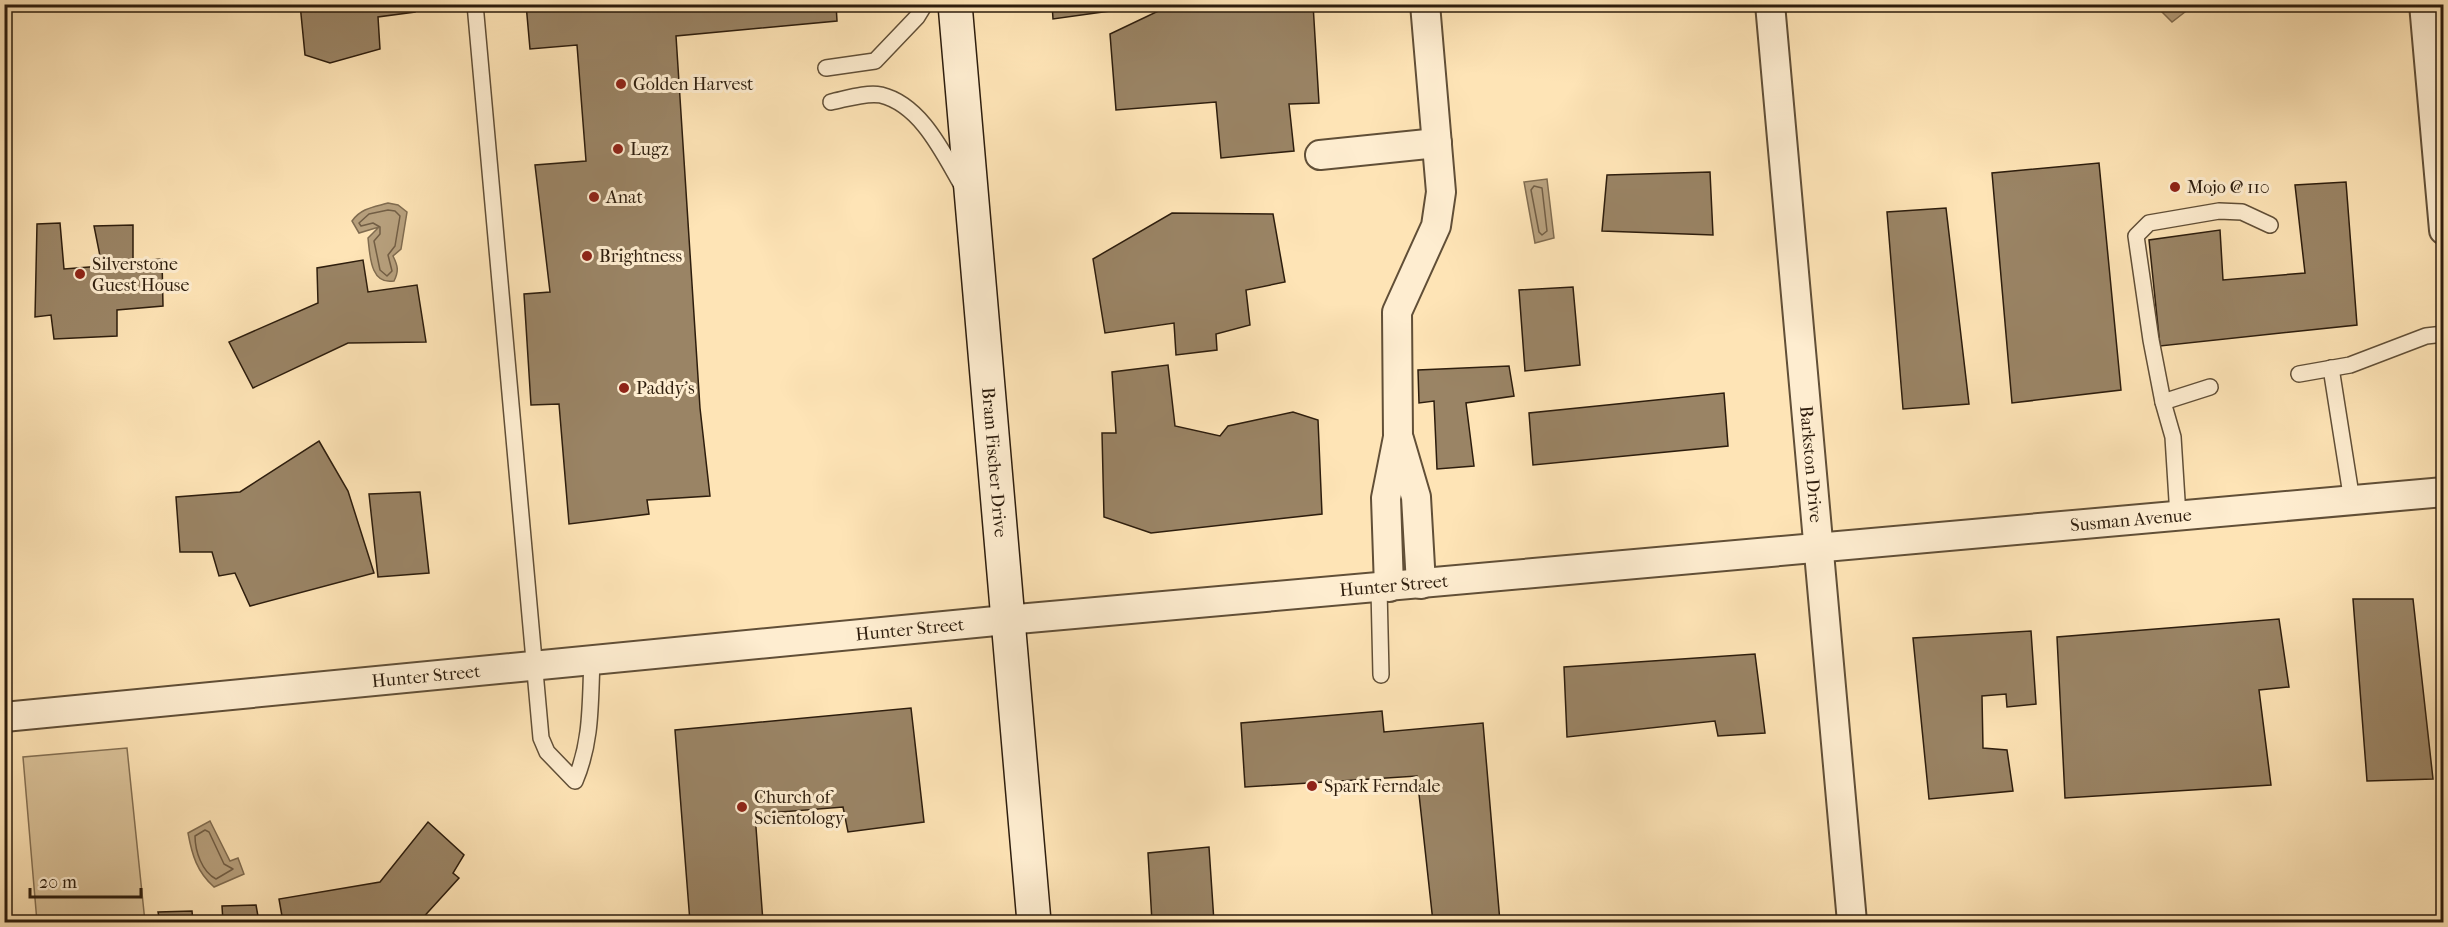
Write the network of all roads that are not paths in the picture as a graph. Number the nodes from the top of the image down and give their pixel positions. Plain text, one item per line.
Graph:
1 (475, 4) edge
2 (925, 4) edge
3 (955, 4) edge
4 (1425, 4) edge
5 (1770, 4) edge
6 (2424, 4) edge
7 (826, 68) dead end
8 (831, 102) dead end
9 (1437, 143) junction
10 (1320, 155) dead end
11 (973, 202) junction
12 (2270, 225) dead end
13 (2444, 230) edge
14 (2444, 334) edge
15 (2331, 368) junction
16 (2299, 374) dead end
17 (2210, 387) dead end
18 (2163, 402) junction
19 (1398, 437) junction
20 (2444, 492) edge
21 (2352, 501) junction
22 (2178, 516) junction
23 (1818, 549) junction
24 (1421, 584) junction
25 (1384, 588) junction
26 (1006, 620) junction
27 (592, 660) junction
28 (534, 666) junction
29 (1381, 675) dead end
30 (4, 717) edge
31 (1034, 922) edge
32 (1852, 922) edge

1 - 28 lane
2 - 7 lane
3 - 11 main road, Bram Fischer Drive
4 - 9 street
5 - 23 street, Barkston Drive
6 - 13 street
8 - 11 lane
9 - 10 street
9 - 19 street
11 - 26 main road, Bram Fischer Drive
12 - 18 lane
14 - 15 lane
15 - 16 lane
15 - 21 lane
17 - 18 lane
18 - 22 lane
19 - 24 street
19 - 25 street
20 - 21 street, Susman Avenue
21 - 22 street, Susman Avenue
22 - 23 street, Susman Avenue
23 - 24 street, Hunter Street
23 - 32 street, Barkston Drive
24 - 25 street, Hunter Street
25 - 26 street, Hunter Street
25 - 29 lane
26 - 27 street, Hunter Street
26 - 31 main road, Bram Fischer Drive
27 - 28 street, Hunter Street
27 - 28 lane
28 - 30 street, Hunter Street

